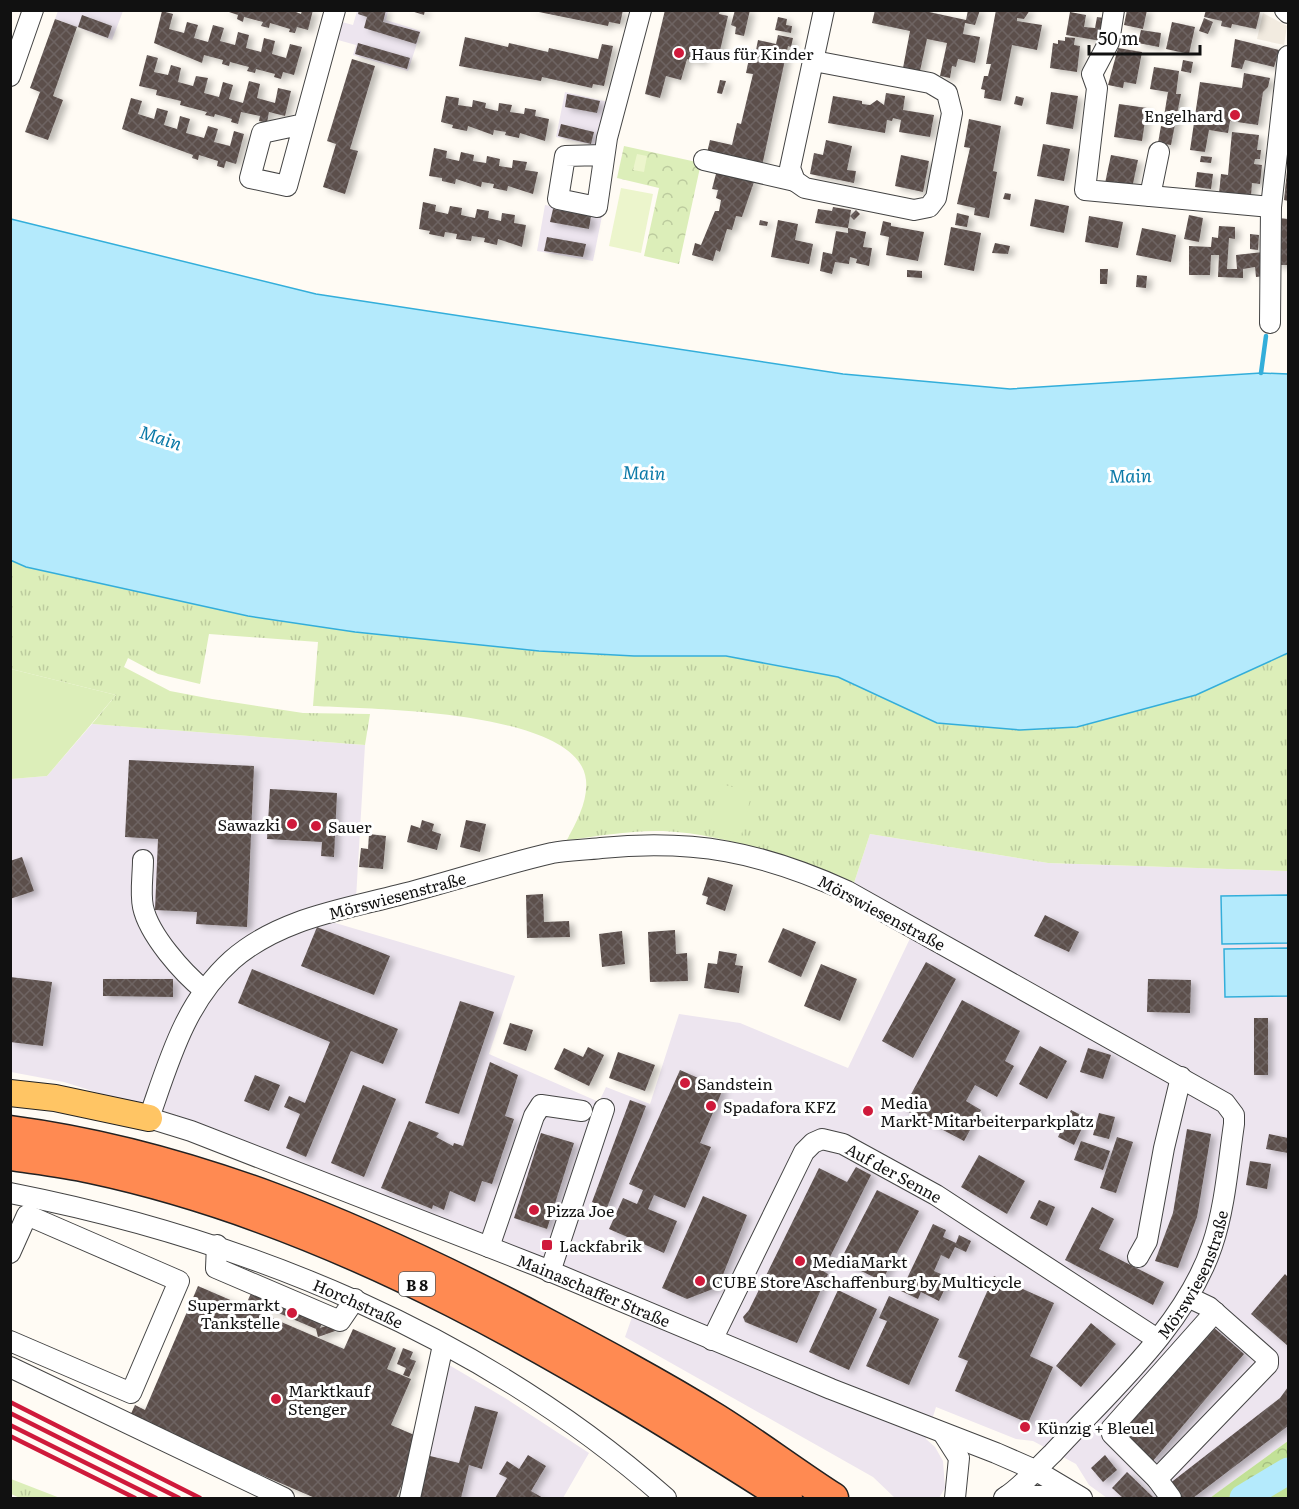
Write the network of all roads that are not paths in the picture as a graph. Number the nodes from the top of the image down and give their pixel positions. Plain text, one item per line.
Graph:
1 (33, 10) edge
2 (335, 10) edge
3 (641, 10) edge
4 (824, 10) edge
5 (1114, 10) edge
6 (1288, 56) edge
7 (813, 61) junction
8 (10, 76) edge
9 (304, 124) dead end
10 (1159, 152) dead end
11 (604, 155) dead end
12 (704, 160) dead end
13 (795, 181) junction
14 (1150, 196) junction
15 (1271, 207) junction
16 (1270, 323) dead end
17 (143, 860) dead end
18 (204, 990) junction
19 (1181, 1077) junction
20 (10, 1094) edge
21 (604, 1109) dead end
22 (582, 1111) dead end
23 (149, 1118) junction
24 (10, 1131) edge
25 (10, 1155) edge
26 (10, 1193) edge
27 (217, 1245) junction
28 (489, 1247) junction
29 (10, 1253) edge
30 (1138, 1257) dead end
31 (550, 1272) junction
32 (1188, 1297) junction
33 (355, 1299) junction
34 (1215, 1312) junction
35 (1157, 1339) junction
36 (712, 1340) junction
37 (10, 1341) edge
38 (443, 1345) junction
39 (10, 1367) edge
40 (943, 1433) junction
41 (1035, 1470) junction
42 (1157, 1479) junction
43 (811, 1494) edge
44 (1006, 1497) edge
45 (1080, 1497) edge
46 (284, 1498) edge
47 (410, 1498) edge
48 (666, 1498) edge
49 (955, 1498) edge
50 (1171, 1498) edge

1 - 8 street
2 - 9 street
3 - 11 street
4 - 7 street
5 - 14 street
6 - 15 street
7 - 13 street
7 - 13 street
10 - 14 street
12 - 13 street
14 - 15 street
15 - 16 street
17 - 18 street
18 - 19 street, Mörswiesenstraße
18 - 23 street, Mörswiesenstraße
19 - 30 street
19 - 32 street, Mörswiesenstraße
20 - 23 main road
21 - 31 street
22 - 28 street
23 - 28 street, Mainaschaffer Straße
24 - 43 highway, B 8
25 - 43 highway, B 8
26 - 27 street, Horchstraße
27 - 33 street, Horchstraße
27 - 33 street
28 - 31 street, Mainaschaffer Straße
29 - 37 street
31 - 36 street, Mainaschaffer Straße
32 - 34 street
32 - 35 street, Mörswiesenstraße
33 - 38 street, Horchstraße
34 - 42 street
34 - 42 street
35 - 36 street, Auf der Senne
35 - 41 street, Mörswiesenstraße
36 - 40 street, Mainaschaffer Straße
38 - 47 street
38 - 48 street, Horchstraße
39 - 46 street
40 - 41 street, Mainaschaffer Straße
40 - 49 street
41 - 44 street, Mörswiesenstraße
41 - 45 street, Mainaschaffer Straße
42 - 50 street
44 - 45 street

